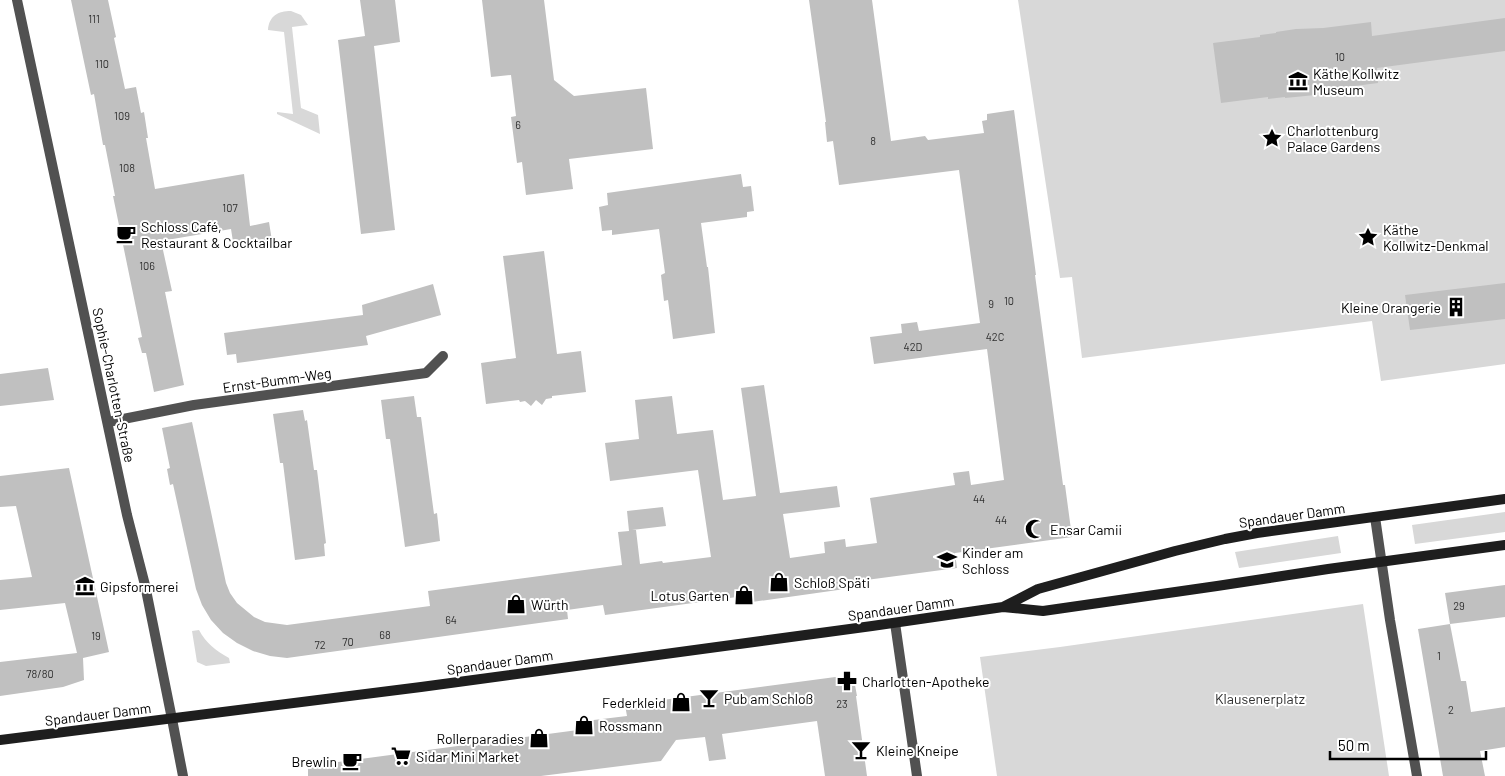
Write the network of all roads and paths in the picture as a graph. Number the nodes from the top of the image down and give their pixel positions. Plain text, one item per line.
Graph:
1 (17, 0) edge
2 (443, 356) dead end
3 (108, 422) junction
4 (1505, 500) edge
5 (1375, 517) junction
6 (1505, 545) edge
7 (1382, 562) junction
8 (1002, 607) junction
9 (895, 623) junction
10 (172, 719) junction
11 (0, 740) edge
12 (183, 776) edge
13 (917, 776) edge
14 (1417, 776) edge

1 - 3 street, Sophie-Charlotten-Straße
2 - 3 street, Ernst-Bumm-Weg
3 - 10 street, Sophie-Charlotten-Straße
4 - 5 main road, Spandauer Damm
5 - 7 street
5 - 8 main road, Spandauer Damm
6 - 7 main road, Spandauer Damm
7 - 8 main road, Spandauer Damm
7 - 14 street
8 - 9 main road, Spandauer Damm
9 - 10 main road, Spandauer Damm
9 - 13 street
10 - 11 main road, Spandauer Damm
10 - 12 street, Sophie-Charlotten-Straße

